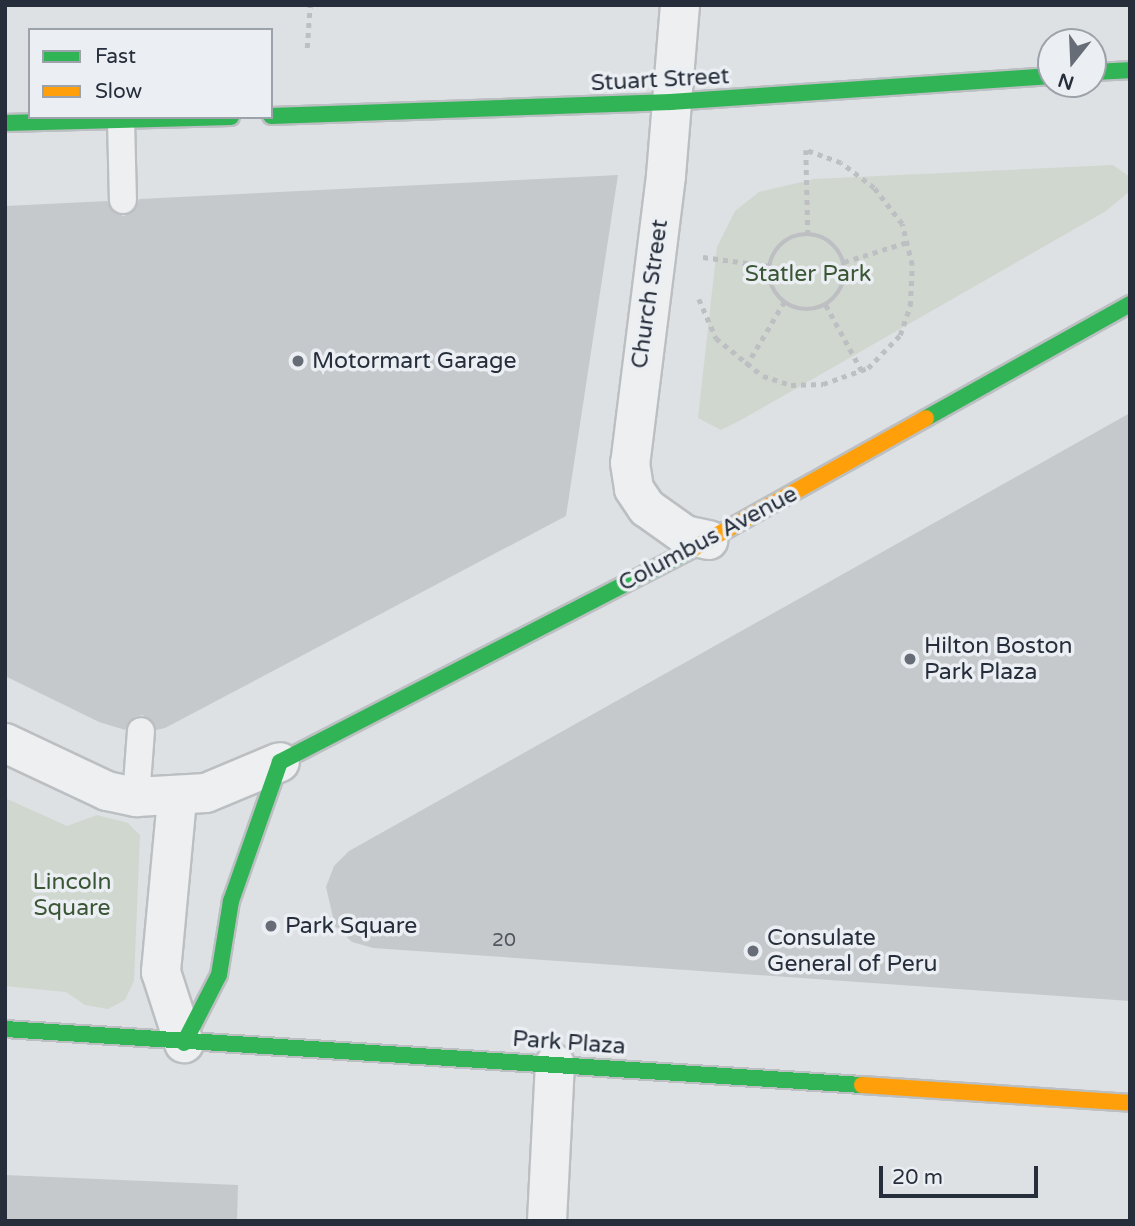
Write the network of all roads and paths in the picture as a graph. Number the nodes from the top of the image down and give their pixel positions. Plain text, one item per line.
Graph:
1 (310, 5) edge
2 (680, 5) edge
3 (307, 48) dead end
4 (1130, 70) edge
5 (1107, 71) edge
6 (1037, 77) edge
7 (670, 102) junction
8 (273, 116) edge
9 (158, 119) edge
10 (121, 120) junction
11 (5, 123) edge
12 (122, 200) dead end
13 (808, 233) junction
14 (908, 242) junction
15 (844, 262) junction
16 (769, 266) junction
17 (696, 268) dead end
18 (696, 290) dead end
19 (784, 302) junction
20 (1130, 304) edge
21 (826, 305) junction
22 (746, 366) junction
23 (862, 372) junction
24 (708, 540) junction
25 (141, 731) dead end
26 (5, 743) edge
27 (280, 762) junction
28 (136, 797) junction
29 (177, 799) junction
30 (5, 1029) edge
31 (184, 1043) junction
32 (555, 1064) junction
33 (1130, 1103) edge
34 (547, 1221) edge

1 - 3 path
2 - 7 street, Church Street
4 - 5 main road
6 - 7 main road, Stuart Street
7 - 8 main road, Stuart Street
7 - 24 street, Church Street
9 - 10 main road
10 - 11 main road
10 - 12 lane
13 - 14 path
13 - 15 path
13 - 16 path
14 - 15 path
14 - 23 path
15 - 21 path
16 - 17 path
16 - 19 path
18 - 22 path
19 - 21 path
19 - 22 path
20 - 24 main road, Columbus Avenue
21 - 23 path
22 - 23 path
24 - 27 main road, Columbus Avenue
25 - 28 lane
26 - 28 street, Columbus Avenue
27 - 29 street, Columbus Avenue
27 - 31 main road
28 - 29 street, Columbus Avenue
29 - 31 street
30 - 31 main road, Park Plaza
31 - 32 main road, Park Plaza
32 - 33 main road, Park Plaza
32 - 34 street

